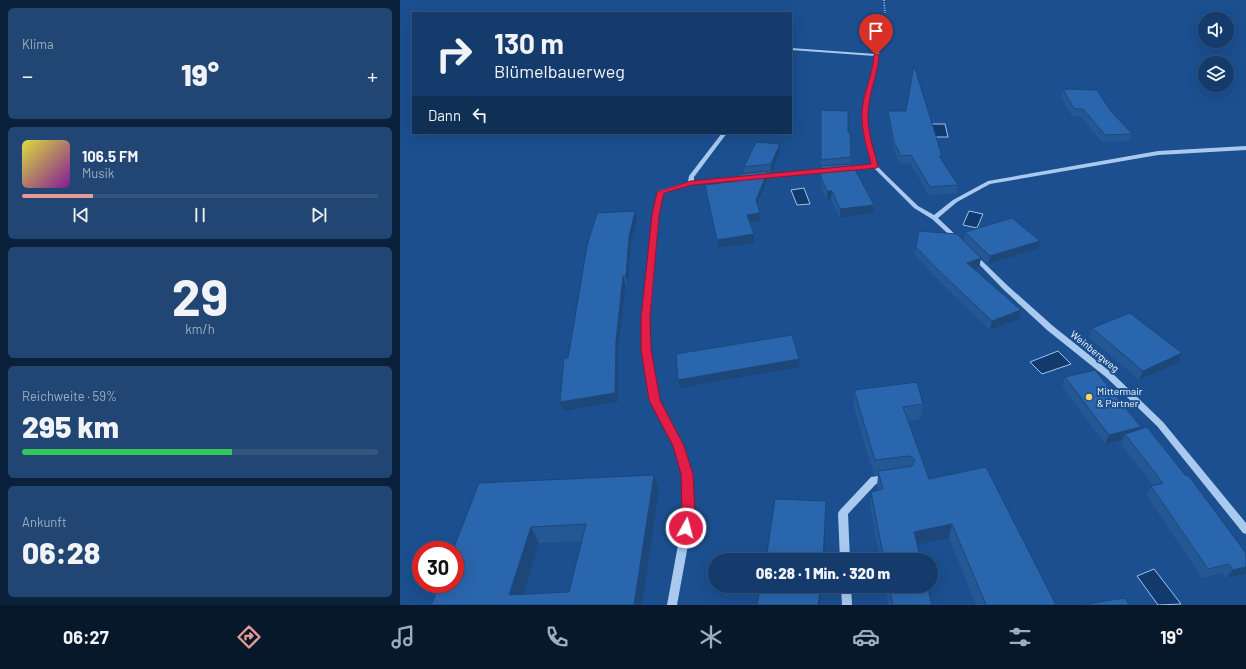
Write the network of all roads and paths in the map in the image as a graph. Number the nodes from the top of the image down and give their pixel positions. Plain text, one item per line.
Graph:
1 (883, 26) dead end
2 (792, 49) edge
3 (876, 55) junction
4 (724, 134) edge
5 (1246, 148) edge
6 (875, 166) junction
7 (691, 183) junction
8 (934, 218) junction
9 (961, 243) edge
10 (967, 249) edge
11 (894, 478) edge
12 (1246, 530) edge
13 (845, 553) edge
14 (846, 593) edge
15 (672, 605) edge
16 (847, 605) edge

1 - 3 street
2 - 3 street
3 - 6 street
4 - 7 street
5 - 8 street
6 - 7 street
6 - 8 street
7 - 15 street
8 - 9 street
10 - 12 street, Weinbergweg
11 - 13 street
14 - 16 street

